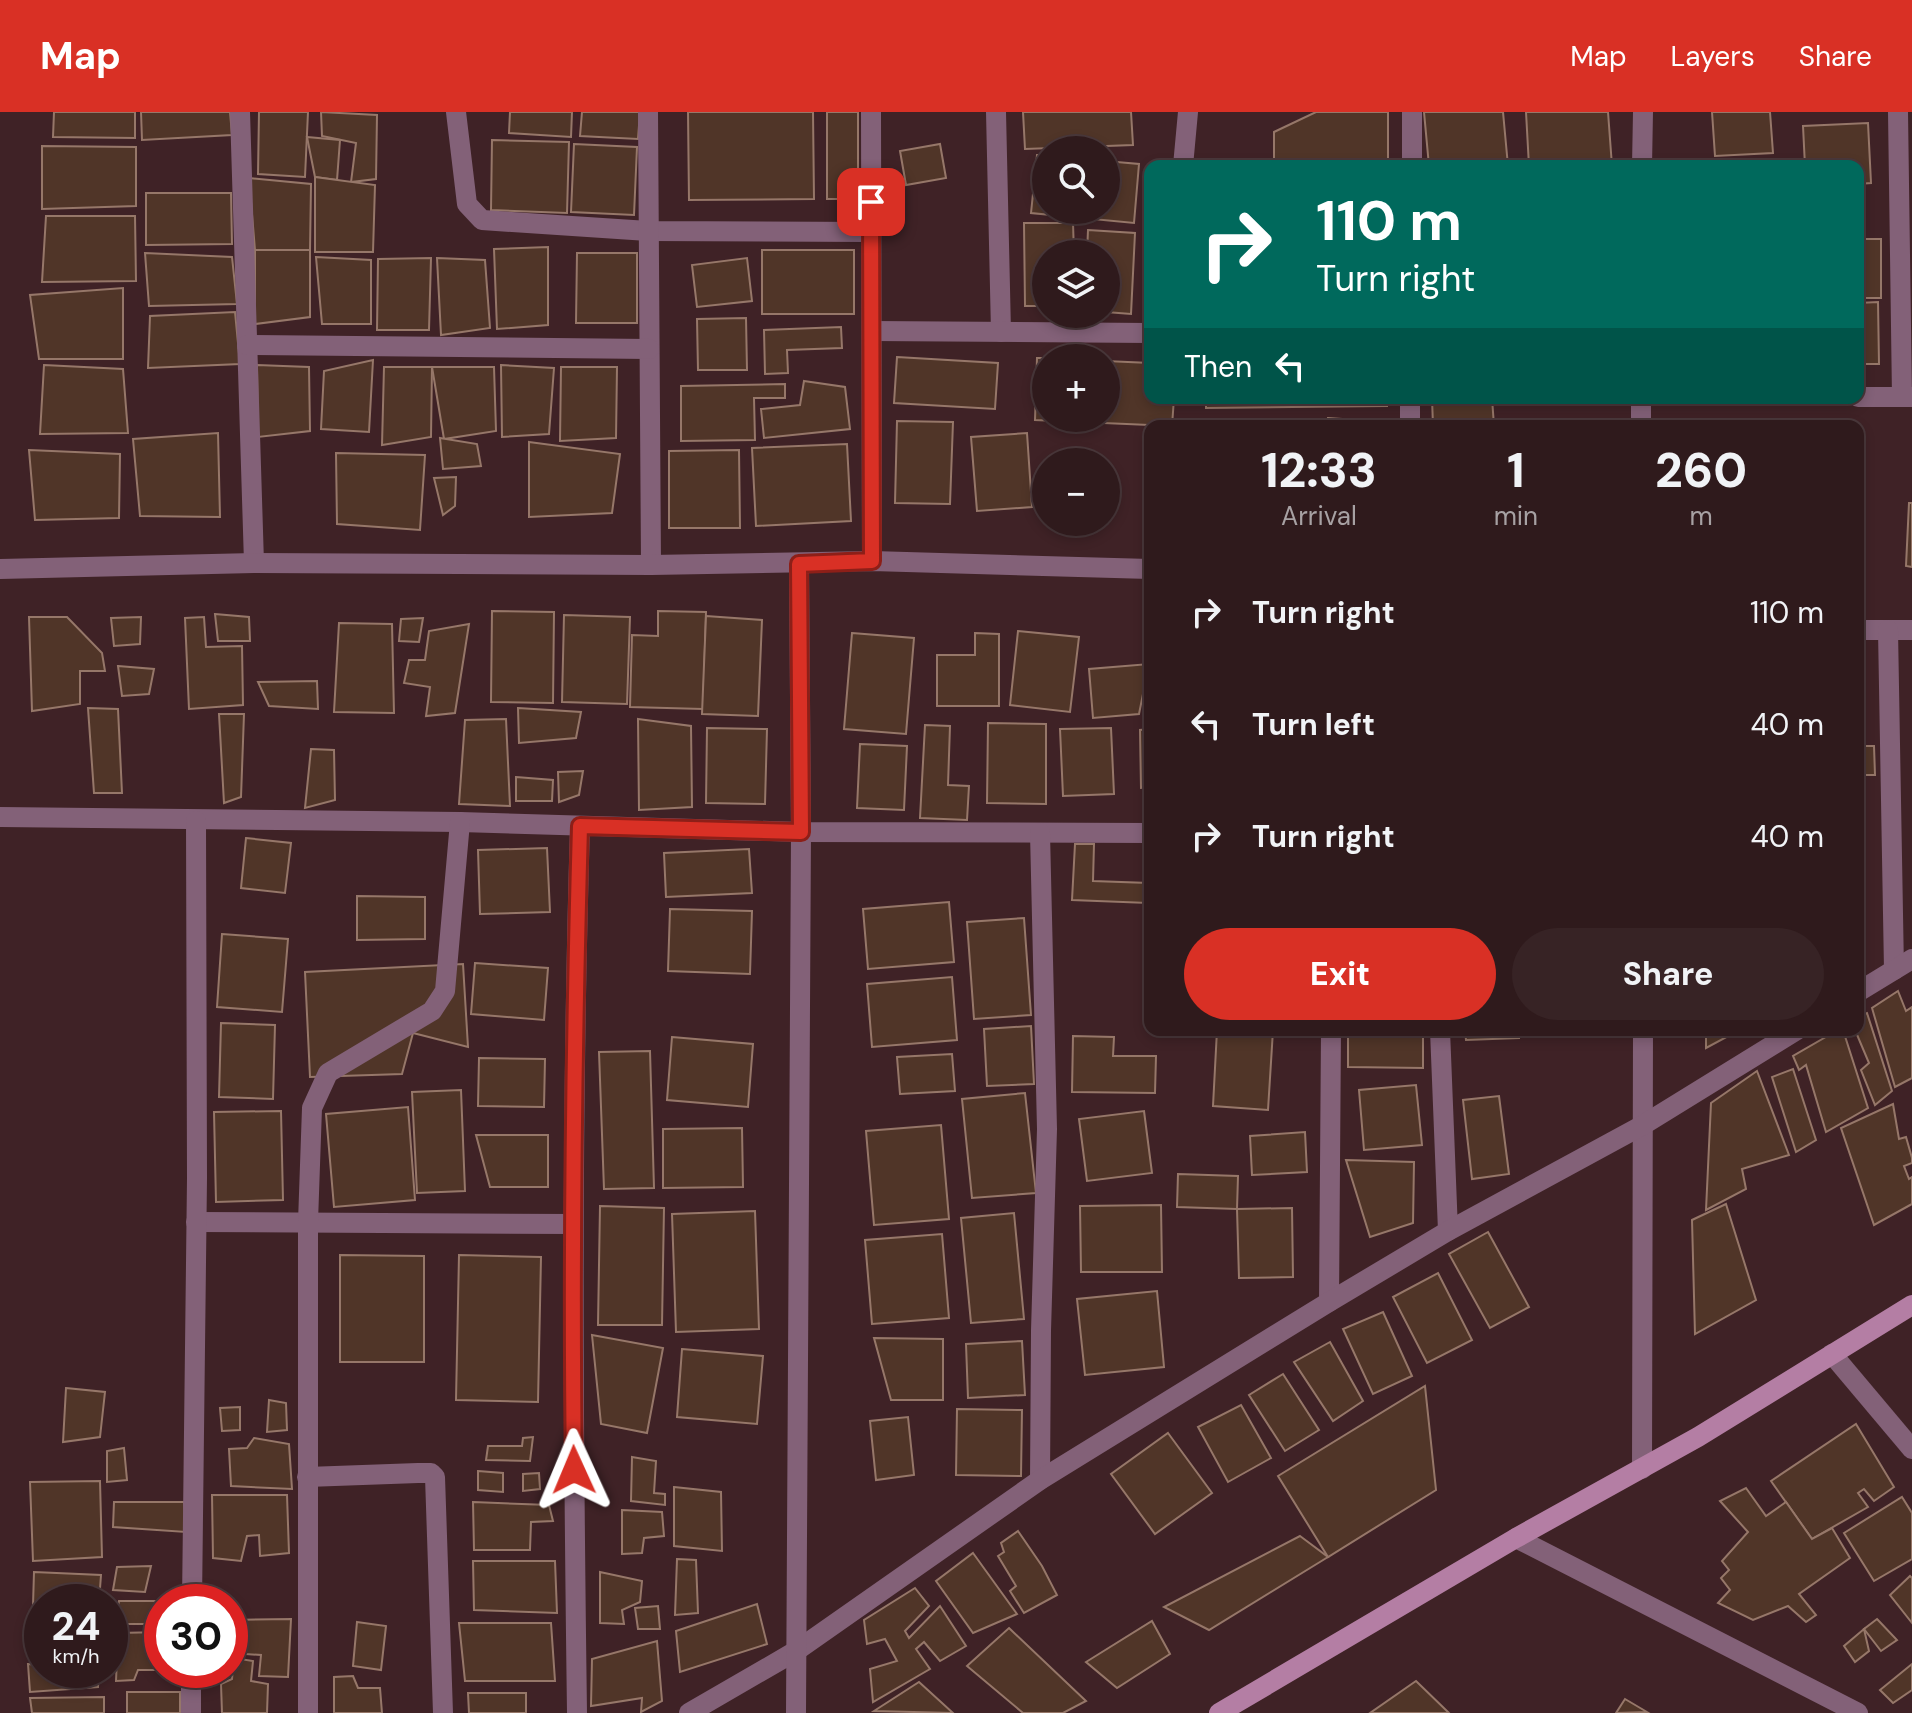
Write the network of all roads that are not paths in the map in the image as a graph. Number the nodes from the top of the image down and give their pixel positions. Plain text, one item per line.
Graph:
1 (240, 112) edge
2 (456, 112) edge
3 (648, 112) edge
4 (871, 112) edge
5 (996, 112) edge
6 (1188, 112) edge
7 (1412, 112) edge
8 (1643, 112) edge
9 (1898, 112) edge
10 (1184, 160) edge
11 (1412, 160) edge
12 (1642, 160) edge
13 (648, 231) junction
14 (871, 232) junction
15 (872, 331) junction
16 (1001, 332) junction
17 (1144, 333) edge
18 (247, 345) junction
19 (649, 349) junction
20 (1864, 397) edge
21 (1907, 397) edge
22 (872, 561) junction
23 (254, 563) junction
24 (799, 564) junction
25 (651, 565) junction
26 (0, 569) edge
27 (1144, 569) edge
28 (1864, 630) edge
29 (1888, 630) junction
30 (1912, 630) edge
31 (0, 817) edge
32 (196, 821) junction
33 (460, 822) junction
34 (580, 826) junction
35 (801, 832) junction
36 (1040, 833) junction
37 (1144, 833) edge
38 (1912, 959) edge
39 (1894, 970) junction
40 (1864, 988) edge
41 (1331, 1036) edge
42 (1440, 1036) edge
43 (1643, 1036) edge
44 (1787, 1036) edge
45 (1643, 1125) junction
46 (196, 1222) junction
47 (308, 1222) junction
48 (573, 1224) junction
49 (1448, 1231) junction
50 (1329, 1302) junction
51 (1912, 1305) edge
52 (1832, 1354) junction
53 (1912, 1449) edge
54 (1642, 1469) junction
55 (307, 1477) junction
56 (1040, 1480) junction
57 (1516, 1538) junction
58 (192, 1584) edge
59 (796, 1651) junction
60 (191, 1688) edge
61 (1820, 1704) edge
62 (191, 1713) edge
63 (308, 1713) edge
64 (443, 1713) edge
65 (577, 1713) edge
66 (689, 1713) edge
67 (796, 1713) edge
68 (1219, 1713) edge
69 (1858, 1713) edge

1 - 18 street
2 - 13 street
3 - 13 street
4 - 14 street
5 - 16 street
6 - 10 street
7 - 11 street
8 - 12 street
9 - 21 street
13 - 14 street
13 - 19 street
14 - 15 street
15 - 16 street
15 - 22 street
16 - 17 street
18 - 19 street
18 - 23 street
19 - 25 street
20 - 21 street
22 - 24 street
22 - 27 street
23 - 25 street
23 - 26 street
24 - 25 street
24 - 35 street
28 - 29 street
29 - 30 street
29 - 39 street
31 - 32 street
32 - 33 street
32 - 46 street
33 - 34 street
33 - 47 street
34 - 35 street
34 - 48 street
35 - 36 street
35 - 59 street
36 - 37 street
36 - 56 street
38 - 39 street
39 - 40 street
41 - 50 street
42 - 49 street
43 - 45 street
44 - 45 street
45 - 49 street
45 - 54 street
46 - 47 street
46 - 58 street
47 - 48 street
47 - 55 street
48 - 65 street
49 - 50 street
50 - 56 street
51 - 52 street
52 - 53 street
52 - 54 street
54 - 57 street
55 - 63 street
55 - 64 street
56 - 59 street
57 - 61 street
57 - 68 street
59 - 66 street
59 - 67 street
60 - 62 street
61 - 69 street

